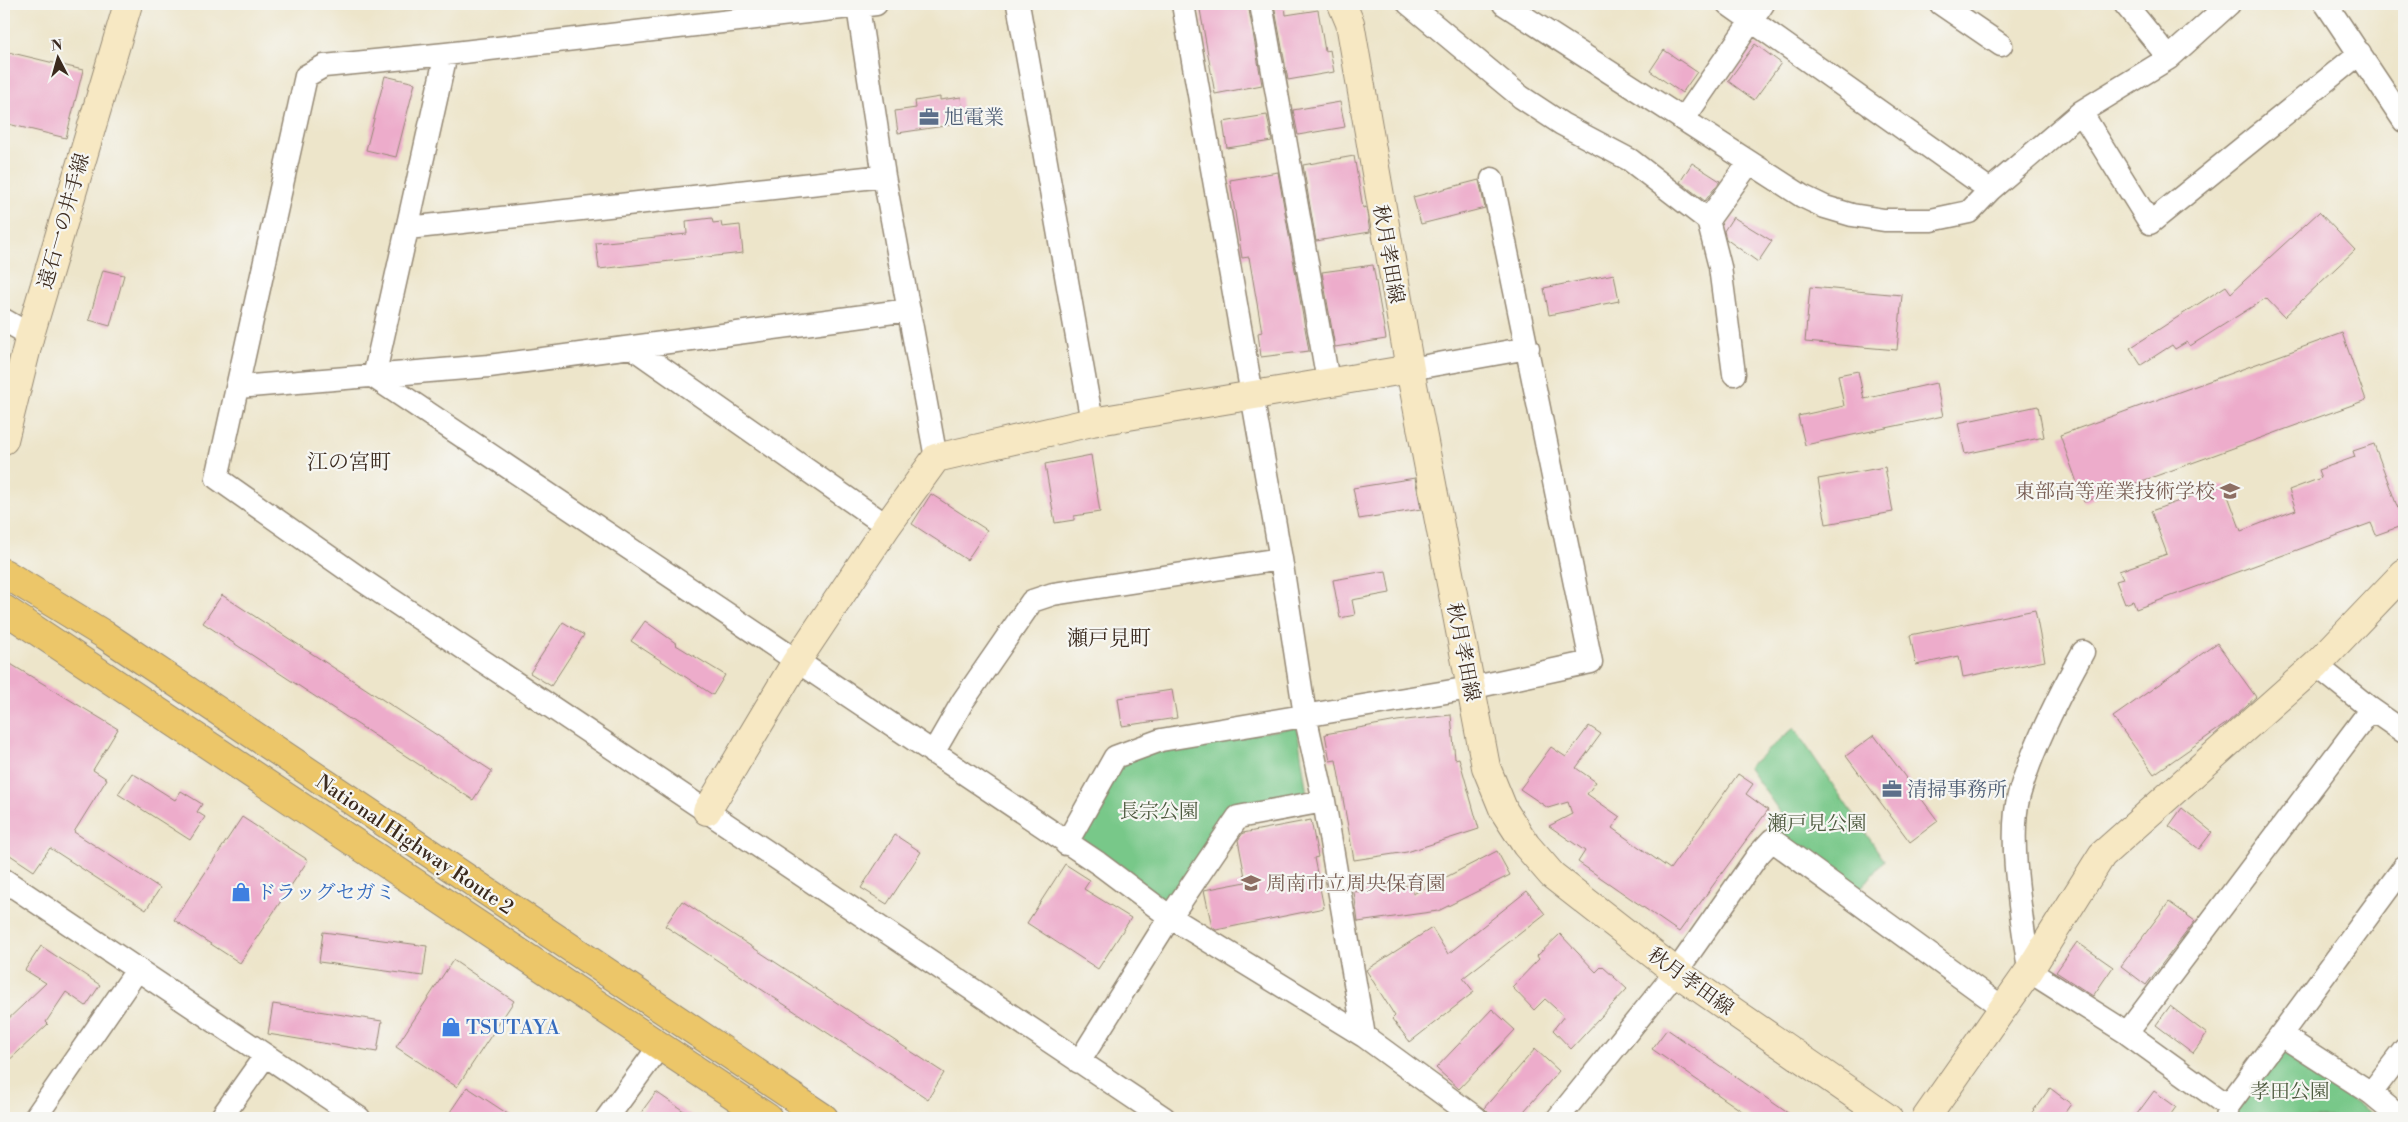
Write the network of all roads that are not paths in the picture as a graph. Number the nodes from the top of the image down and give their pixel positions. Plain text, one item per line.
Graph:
1 (128, 4) edge
2 (1018, 4) edge
3 (1183, 4) edge
4 (1261, 4) edge
5 (1342, 4) edge
6 (1409, 4) edge
7 (1504, 4) edge
8 (1728, 4) edge
9 (1941, 4) edge
10 (2125, 4) edge
11 (2229, 4) edge
12 (2326, 4) edge
13 (867, 5) edge
14 (777, 9) edge
15 (1758, 12) edge
16 (2001, 45) dead end
17 (2360, 53) junction
18 (446, 54) junction
19 (2169, 58) junction
20 (2081, 112) junction
21 (1683, 120) junction
22 (2404, 121) edge
23 (1749, 163) junction
24 (884, 176) junction
25 (1492, 179) dead end
26 (1990, 190) junction
27 (1708, 220) junction
28 (408, 228) junction
29 (909, 310) junction
30 (4, 320) edge
31 (30, 335) junction
32 (633, 348) junction
33 (1528, 348) junction
34 (1410, 369) junction
35 (1734, 374) dead end
36 (374, 377) junction
37 (1328, 381) junction
38 (239, 387) junction
39 (1252, 397) junction
40 (1092, 422) junction
41 (4, 440) edge
42 (936, 458) junction
43 (887, 526) junction
44 (1281, 559) junction
45 (4, 573) edge
46 (2404, 573) edge
47 (4, 609) edge
48 (2083, 652) dead end
49 (796, 662) junction
50 (2316, 665) junction
51 (1470, 688) junction
52 (2371, 709) junction
53 (1306, 716) junction
54 (2404, 732) edge
55 (933, 753) junction
56 (1324, 801) junction
57 (707, 810) junction
58 (1066, 844) junction
59 (2404, 867) edge
60 (4, 880) edge
61 (1170, 917) junction
62 (138, 969) junction
63 (2029, 970) junction
64 (1676, 972) junction
65 (2003, 1008) junction
66 (2127, 1033) junction
67 (2281, 1035) junction
68 (1364, 1036) junction
69 (659, 1047) junction
70 (2404, 1050) edge
71 (264, 1056) junction
72 (1079, 1062) junction
73 (2371, 1093) junction
74 (2227, 1112) edge
75 (35, 1118) edge
76 (221, 1118) edge
77 (359, 1118) edge
78 (607, 1118) edge
79 (768, 1118) edge
80 (824, 1118) edge
81 (1164, 1118) edge
82 (1476, 1118) edge
83 (1558, 1118) edge
84 (1888, 1118) edge
85 (1926, 1118) edge
86 (2401, 1118) edge

1 - 31 street, 遠石一の井手線
2 - 40 street
3 - 39 street
4 - 37 street
5 - 34 street, 秋月孝田線
6 - 27 street
7 - 21 street
8 - 15 street
9 - 16 street
10 - 19 street
11 - 19 street
12 - 17 street
13 - 14 street
13 - 24 street
14 - 18 street
15 - 21 street
15 - 26 street
17 - 20 street
17 - 22 street
18 - 28 street
18 - 38 street
19 - 20 street
20 - 26 street
21 - 23 street
23 - 26 street
23 - 27 street
24 - 28 street
24 - 29 street
25 - 33 street
27 - 35 street
28 - 36 street
29 - 32 street
29 - 42 street
30 - 31 street
31 - 41 street, 遠石一の井手線
32 - 36 street
32 - 43 street
33 - 34 street
33 - 51 street
34 - 37 street
34 - 51 street, 秋月孝田線
36 - 38 street
36 - 49 street
37 - 39 street
38 - 57 street
39 - 40 street
39 - 44 street
40 - 42 street
42 - 43 street
43 - 49 street
44 - 53 street
44 - 55 street
45 - 80 highway, National Highway Route 2
46 - 50 street
47 - 69 highway, National Highway Route 2
48 - 63 street
49 - 55 street
49 - 57 street
50 - 52 street
50 - 63 street
51 - 53 street
51 - 64 street, 秋月孝田線
52 - 54 street
52 - 66 street
53 - 56 street
53 - 58 street
55 - 58 street
56 - 61 street
56 - 68 street
57 - 72 street
58 - 61 street
59 - 67 street
60 - 62 street
61 - 68 street
61 - 72 street
62 - 71 street
62 - 75 street
63 - 65 street
63 - 66 street
64 - 65 street
64 - 83 street
64 - 84 street, 秋月孝田線
65 - 85 street
66 - 74 street
67 - 73 street
67 - 74 street
68 - 82 street
69 - 78 street
69 - 79 highway, National Highway Route 2
70 - 73 street
71 - 76 street
71 - 77 street
72 - 81 street
73 - 86 street

